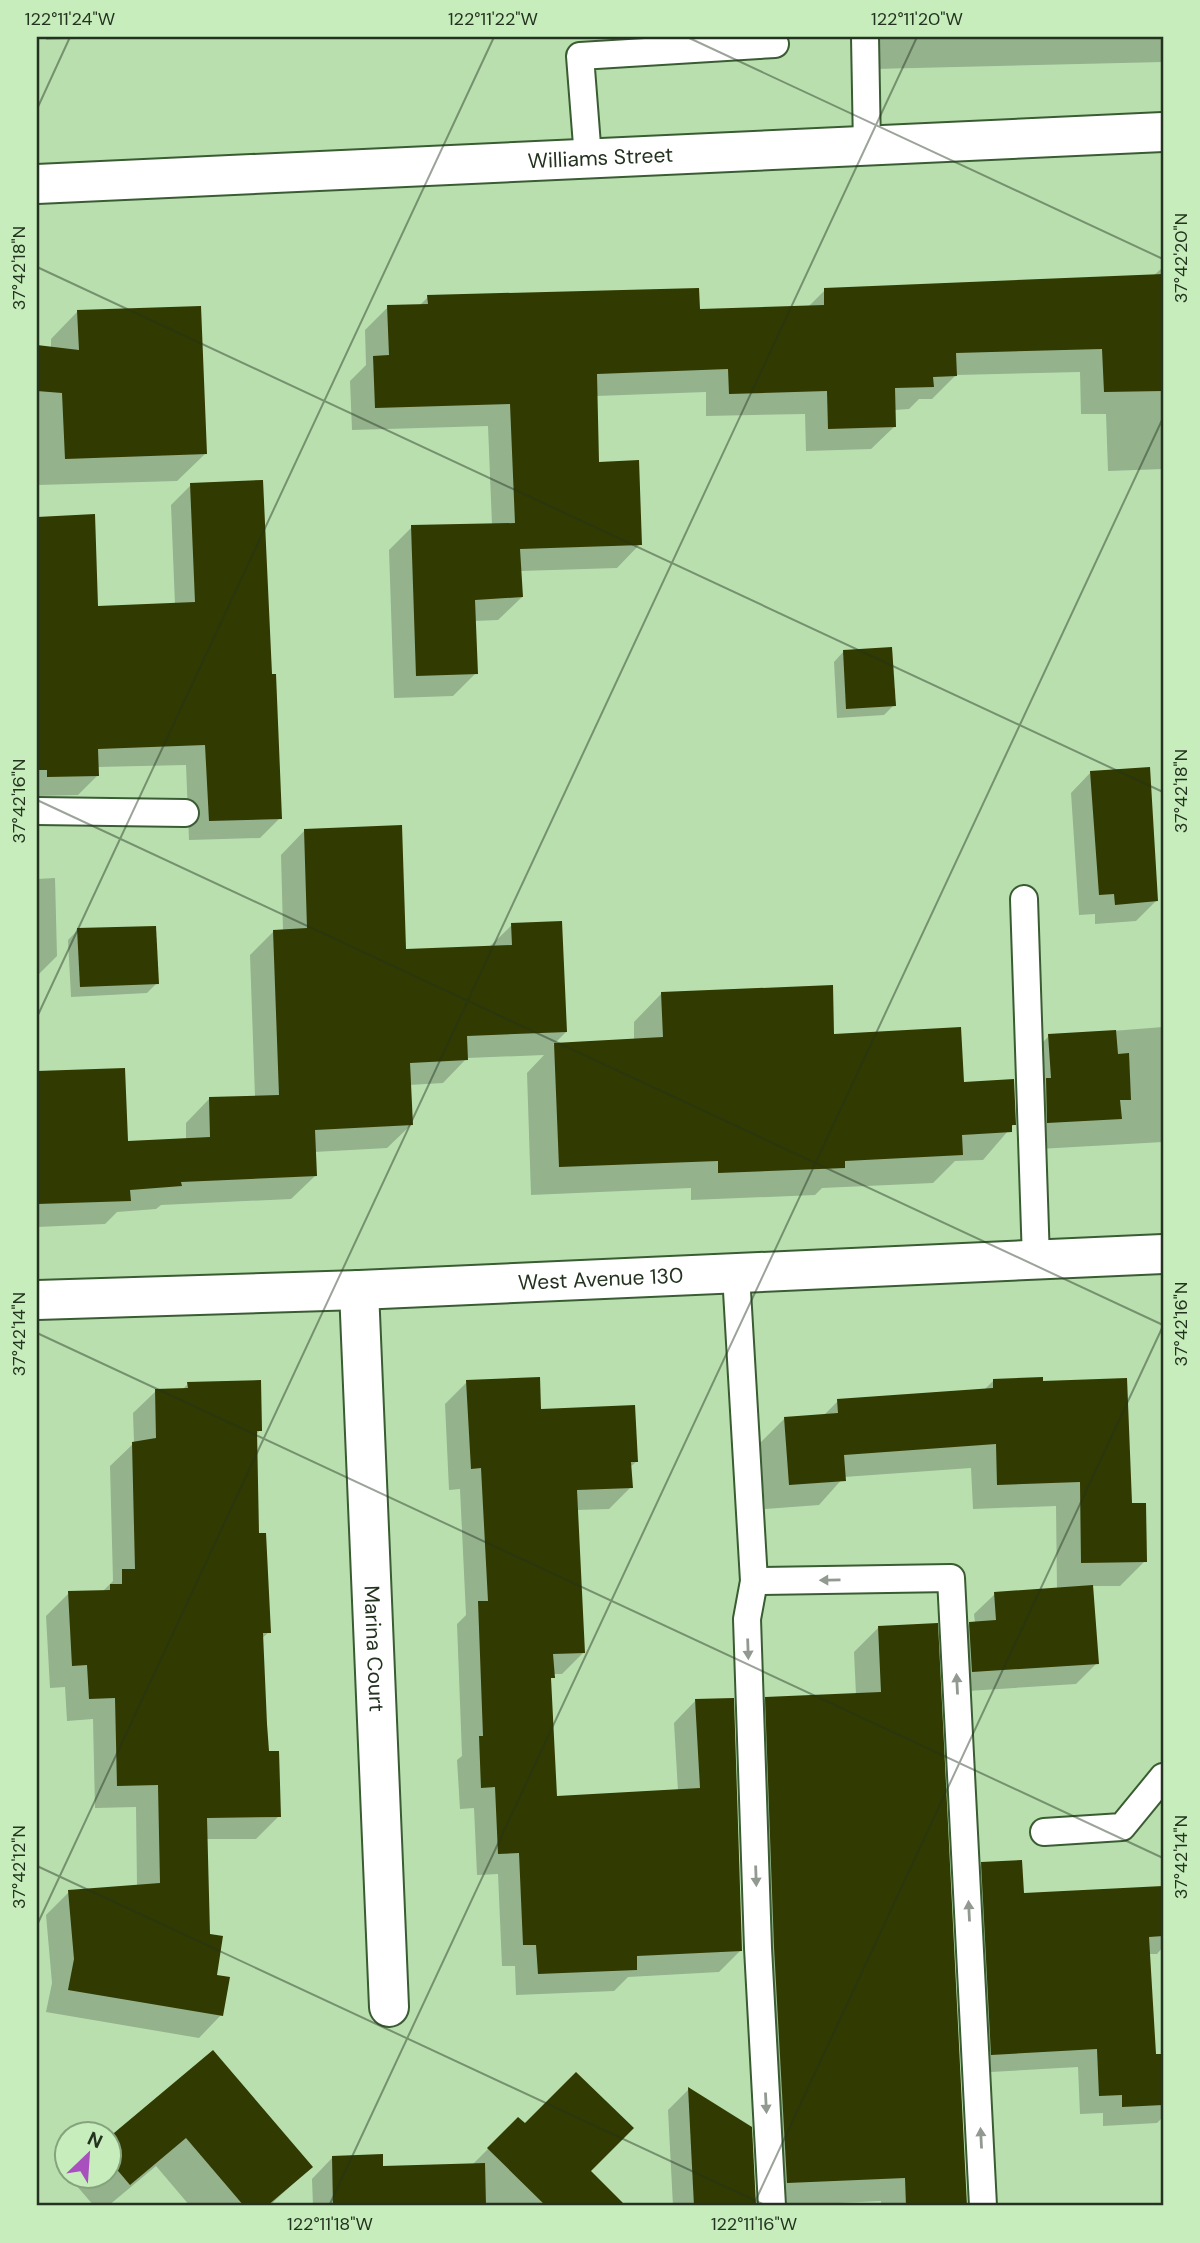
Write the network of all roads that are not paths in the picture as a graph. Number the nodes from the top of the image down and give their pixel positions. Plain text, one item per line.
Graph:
1 (865, 37) edge
2 (775, 44) dead end
3 (1163, 132) edge
4 (867, 147) junction
5 (588, 158) junction
6 (37, 184) edge
7 (37, 811) edge
8 (185, 813) dead end
9 (1024, 899) dead end
10 (1163, 1256) edge
11 (1036, 1260) junction
12 (736, 1274) junction
13 (359, 1290) junction
14 (37, 1300) edge
15 (754, 1581) junction
16 (1163, 1777) edge
17 (1044, 1832) dead end
18 (389, 2007) dead end
19 (772, 2206) edge
20 (984, 2206) edge

1 - 4 lane
2 - 5 lane
3 - 4 street, Williams Street
4 - 5 street, Williams Street
5 - 6 street, Williams Street
7 - 8 lane
9 - 11 lane
10 - 11 street, West Avenue 130
11 - 12 street, West Avenue 130
12 - 13 street, West Avenue 130
12 - 15 lane
13 - 14 street, West Avenue 130
13 - 18 street, Marina Court
15 -> 19 lane
20 -> 15 lane
16 - 17 lane

